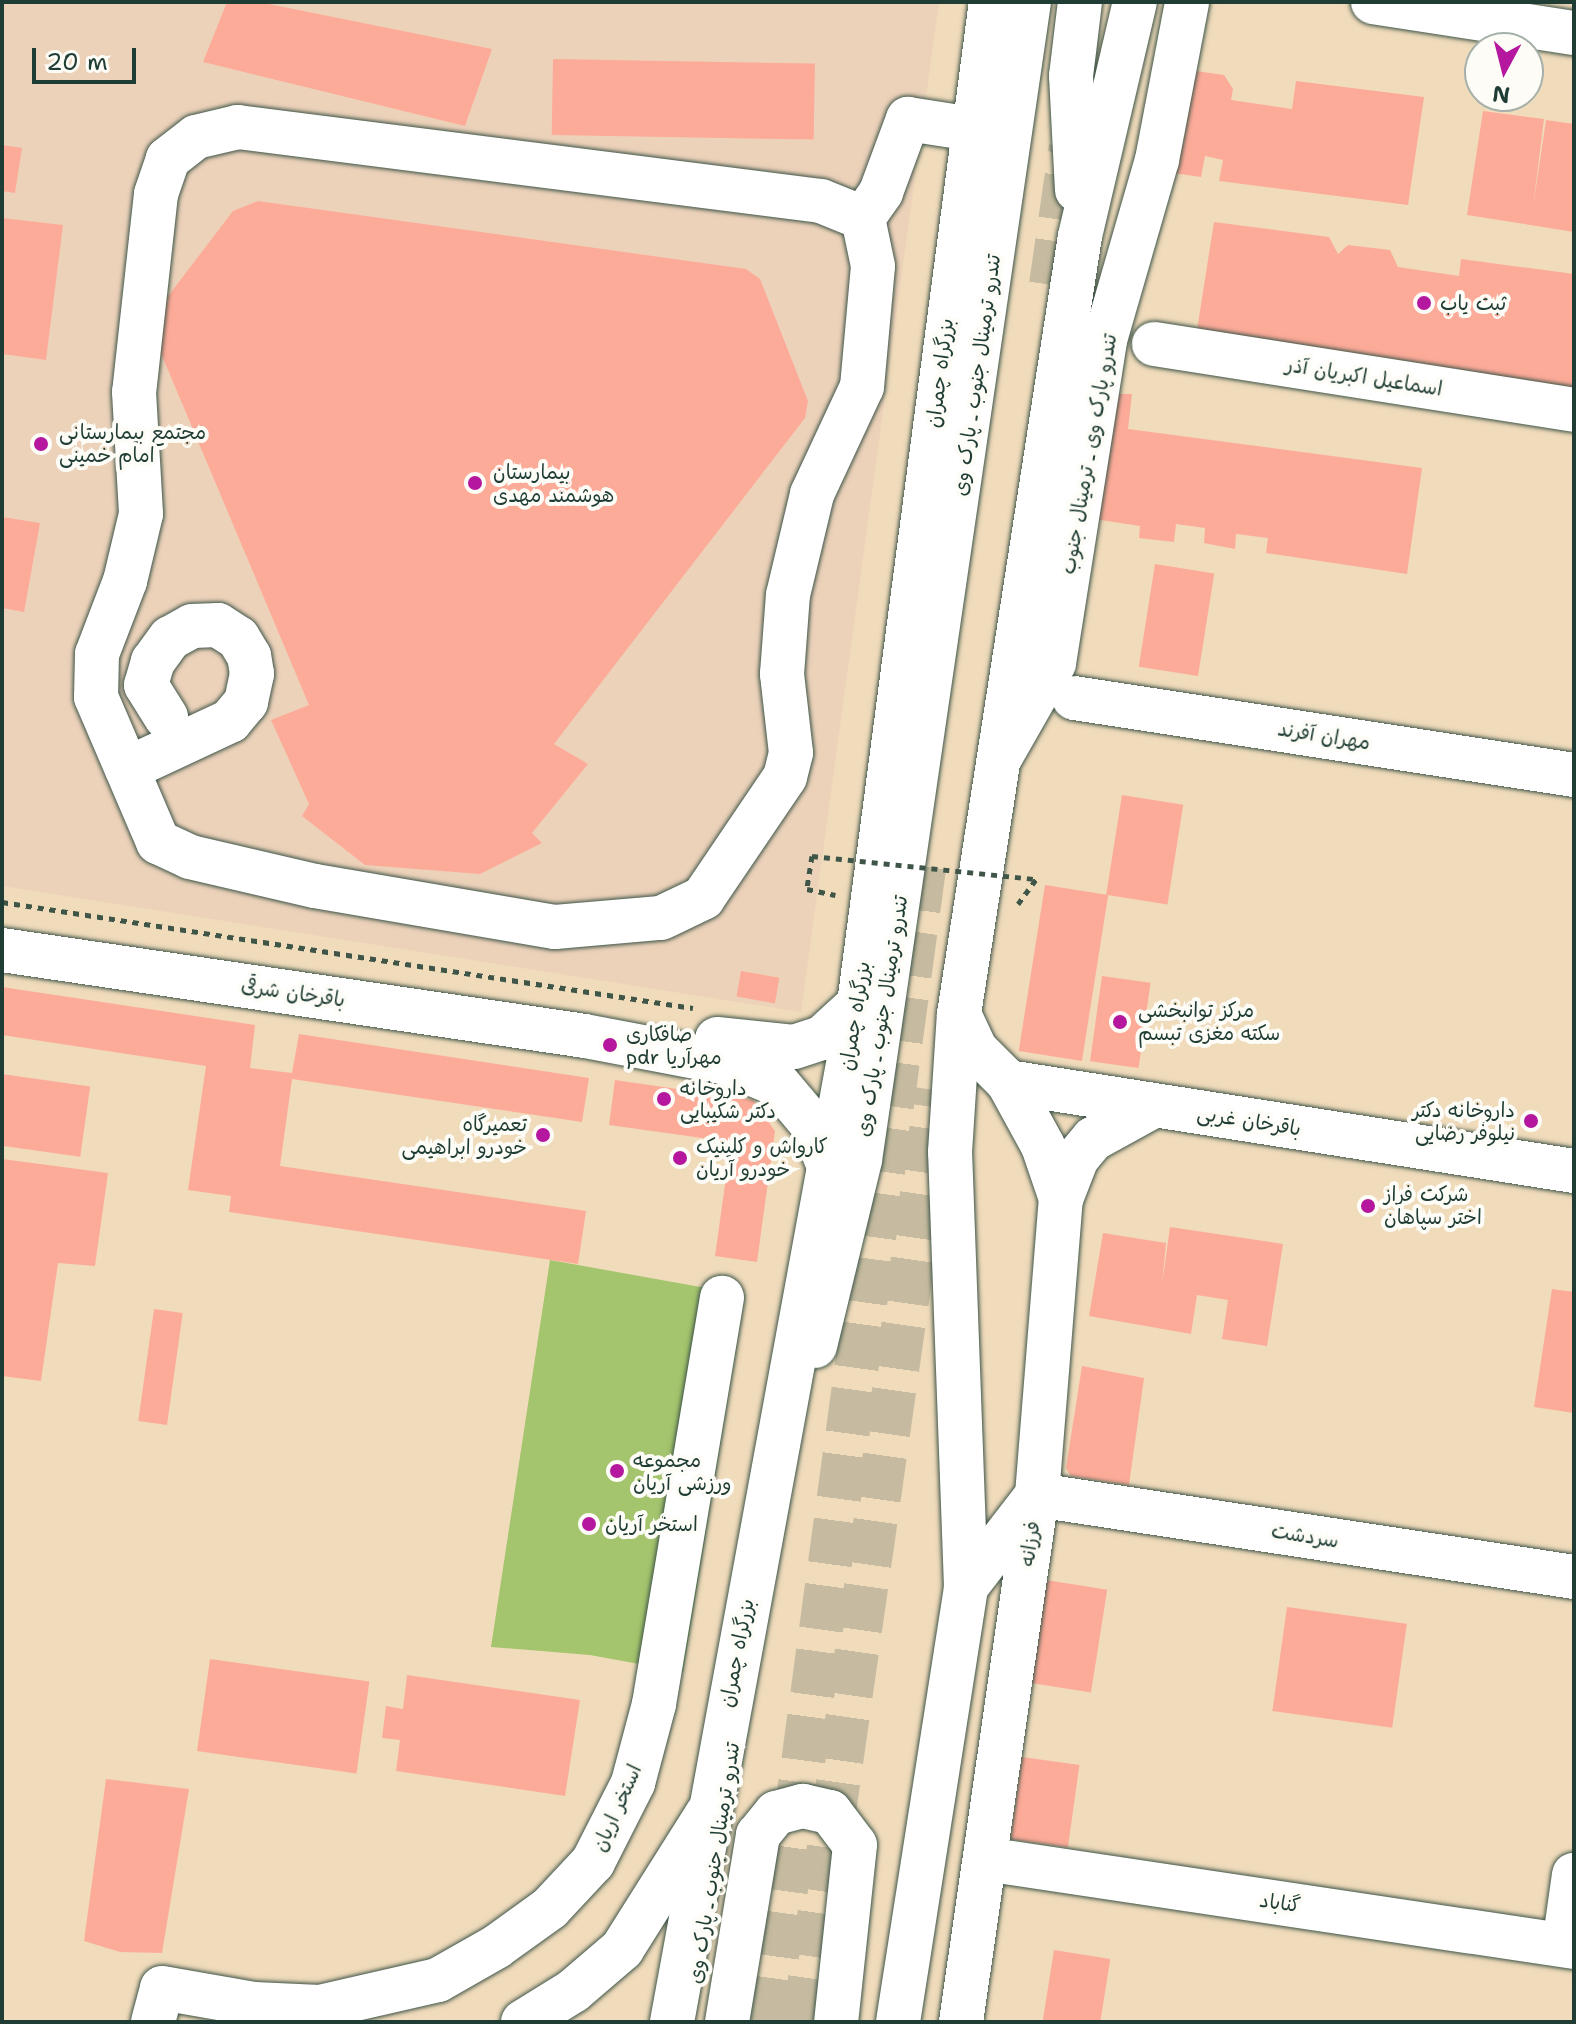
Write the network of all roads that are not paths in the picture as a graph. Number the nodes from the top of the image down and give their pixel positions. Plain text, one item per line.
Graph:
1 (1080, 2) edge
2 (1135, 2) edge
3 (1187, 2) edge
4 (1373, 2) edge
5 (1001, 3) edge
6 (1574, 33) edge
7 (972, 129) junction
8 (863, 218) junction
9 (1080, 236) junction
10 (1154, 344) dead end
11 (1574, 410) edge
12 (1074, 698) dead end
13 (166, 717) dead end
14 (1001, 756) junction
15 (127, 769) junction
16 (1574, 775) edge
17 (2, 927) edge
18 (2, 950) edge
19 (859, 1004) junction
20 (959, 1014) junction
21 (598, 1030) junction
22 (1008, 1082) junction
23 (1153, 1106) junction
24 (828, 1164) junction
25 (1574, 1171) edge
26 (1061, 1199) junction
27 (722, 1298) dead end
28 (1037, 1495) junction
29 (1574, 1577) edge
30 (966, 1587) junction
31 (707, 1814) junction
32 (985, 1859) junction
33 (1574, 1875) edge
34 (1569, 1946) edge
35 (153, 2022) edge
36 (523, 2022) edge
37 (672, 2022) edge
38 (689, 2022) edge
39 (727, 2022) edge
40 (836, 2022) edge
41 (898, 2022) edge
42 (961, 2022) edge

1 - 9 main road
2 - 9 main road
3 - 14 main road, تندرو پارک وی ـ ترمینال جنوب
4 - 6 main road
5 - 7 main road, بزرگراه چمران
5 - 38 main road, تندرو ترمینال جنوب ـ پارک وی
7 - 8 main road
7 - 19 main road, بزرگراه چمران
8 - 15 main road
8 - 15 main road
9 - 14 main road
10 - 11 main road, اسماعیل اکبریان آذر
12 - 16 main road, مهران آفرند
13 - 15 main road
14 - 20 main road
17 - 21 main road
18 - 21 main road, باقرخان شرقی
19 - 21 main road
19 - 24 main road, بزرگراه چمران
20 - 22 main road
20 - 30 main road
21 - 24 main road
22 - 23 main road, باقرخان غربی
22 - 26 main road
23 - 25 main road, باقرخان غربی
23 - 26 main road, فرزانه
24 - 31 main road, بزرگراه چمران
26 - 28 main road, فرزانه
27 - 35 main road, استخر اریان
28 - 29 main road, سردشت
28 - 30 main road
28 - 32 main road, فرزانه
30 - 41 main road
31 - 36 main road
31 - 37 main road, بزرگراه چمران
32 - 34 main road, گناباد
32 - 42 main road, فرزانه
33 - 34 main road
39 - 40 main road

